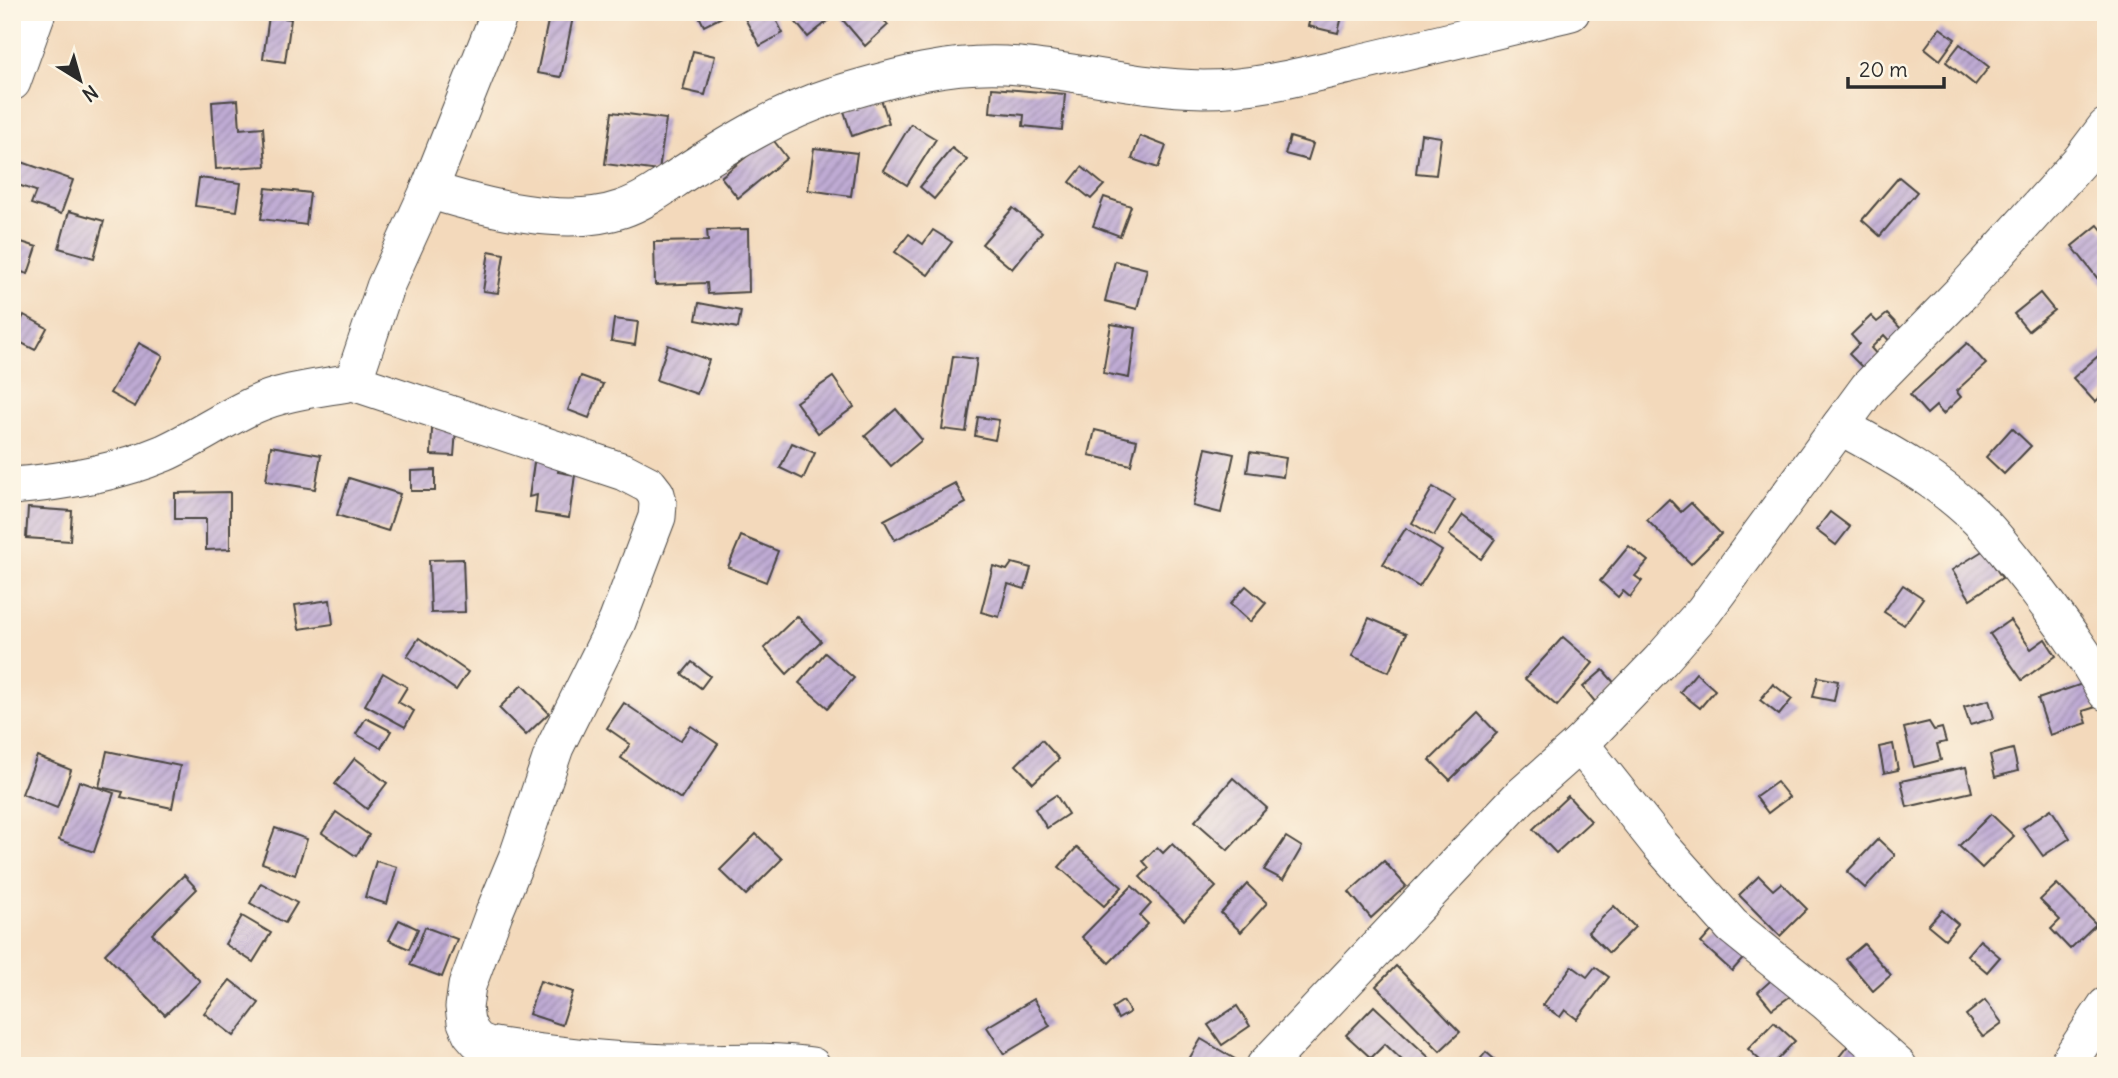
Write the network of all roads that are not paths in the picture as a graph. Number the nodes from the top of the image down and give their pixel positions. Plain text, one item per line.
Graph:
1 (37, 12) edge
2 (499, 12) edge
3 (1571, 12) edge
4 (12, 82) edge
5 (2106, 127) edge
6 (429, 190) junction
7 (353, 382) junction
8 (1840, 426) junction
9 (12, 486) edge
10 (2106, 692) edge
11 (1580, 744) junction
12 (2106, 1006) edge
13 (812, 1066) edge
14 (1265, 1066) edge
15 (1898, 1066) edge
16 (2066, 1066) edge

1 - 4 street
2 - 6 street
3 - 6 street
5 - 8 street
6 - 7 street
7 - 9 street
7 - 13 street
8 - 10 street
8 - 11 street
11 - 14 street
11 - 15 street
12 - 16 street

